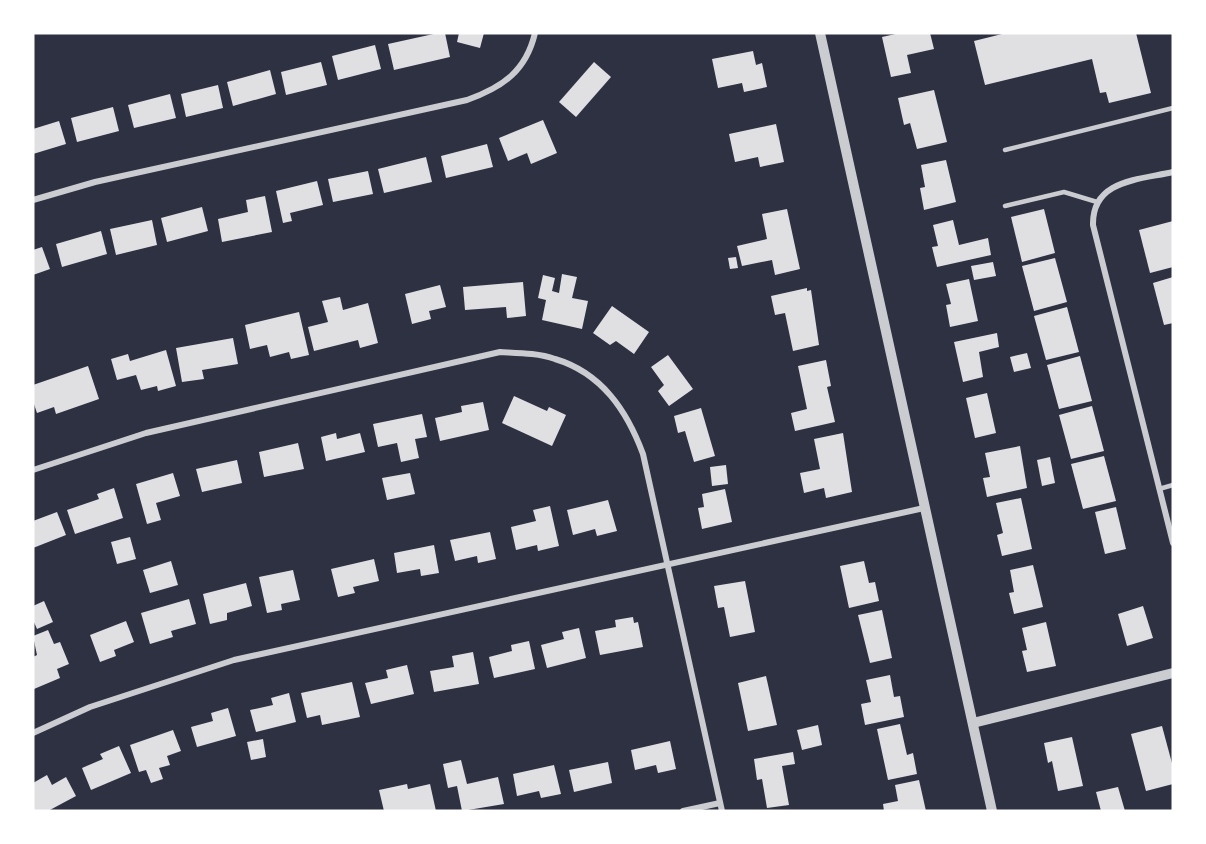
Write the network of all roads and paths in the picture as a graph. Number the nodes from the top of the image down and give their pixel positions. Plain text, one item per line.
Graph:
1 (535, 33) edge
2 (820, 33) edge
3 (1173, 108) edge
4 (1005, 150) dead end
5 (1173, 172) edge
6 (33, 200) edge
7 (1097, 202) junction
8 (1005, 206) dead end
9 (33, 470) edge
10 (1173, 485) edge
11 (1159, 489) junction
12 (924, 508) junction
13 (1173, 543) edge
14 (668, 564) junction
15 (1173, 673) edge
16 (973, 723) junction
17 (33, 733) edge
18 (720, 803) junction
19 (683, 811) edge
20 (722, 811) edge
21 (992, 811) edge

1 - 6 street
2 - 12 street
3 - 4 lane
5 - 7 street
7 - 8 lane
7 - 11 street
9 - 14 street
10 - 11 lane
11 - 13 street
12 - 14 street
12 - 16 street
14 - 17 street
14 - 18 street
15 - 16 street
16 - 21 street
18 - 19 street
18 - 20 street

